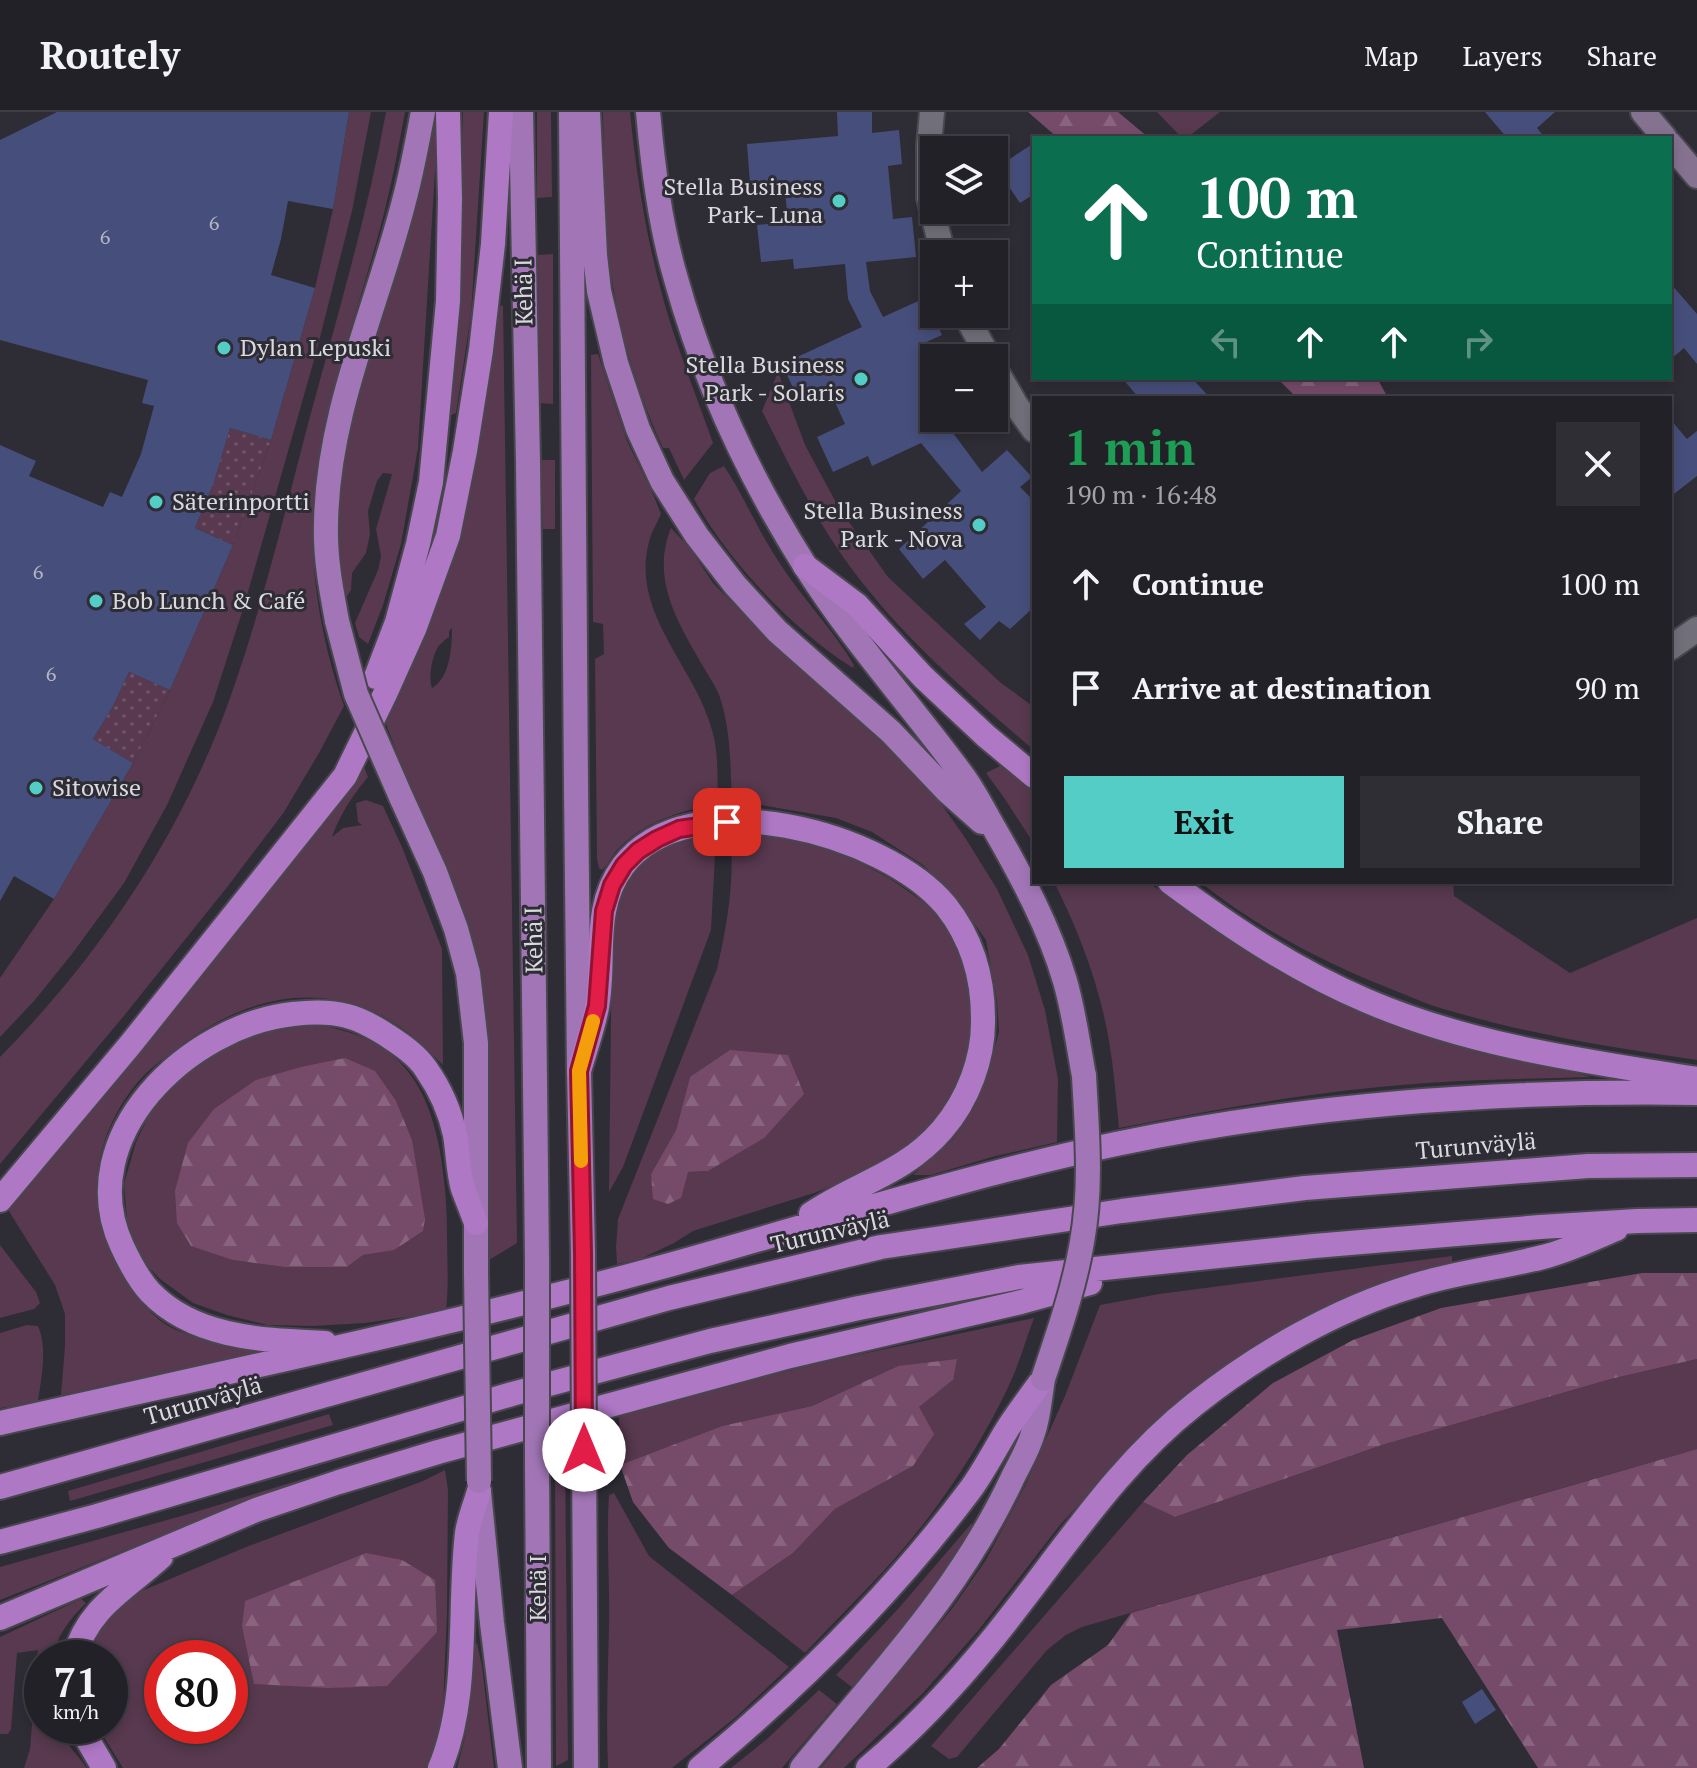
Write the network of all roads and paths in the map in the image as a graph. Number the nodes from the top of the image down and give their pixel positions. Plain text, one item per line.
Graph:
1 (423, 112) edge
2 (448, 112) edge
3 (501, 112) edge
4 (521, 112) edge
5 (571, 112) edge
6 (588, 112) edge
7 (648, 112) edge
8 (932, 112) edge
9 (1643, 112) edge
10 (1663, 136) edge
11 (1672, 146) edge
12 (1697, 176) edge
13 (940, 240) edge
14 (1008, 391) edge
15 (1032, 427) edge
16 (805, 566) junction
17 (1697, 629) edge
18 (1672, 647) edge
19 (1032, 774) edge
20 (999, 837) junction
21 (1173, 884) edge
22 (256, 886) junction
23 (579, 1071) junction
24 (1697, 1079) edge
25 (1697, 1093) edge
26 (1697, 1165) edge
27 (0, 1200) edge
28 (1697, 1220) edge
29 (1637, 1221) junction
30 (476, 1223) junction
31 (789, 1229) junction
32 (1166, 1262) junction
33 (356, 1345) junction
34 (1043, 1379) junction
35 (0, 1423) edge
36 (479, 1486) junction
37 (0, 1487) edge
38 (0, 1542) edge
39 (178, 1543) junction
40 (0, 1618) edge
41 (80, 1640) edge
42 (90, 1744) edge
43 (586, 1760) edge
44 (104, 1768) edge
45 (440, 1768) edge
46 (510, 1768) edge
47 (539, 1768) edge
48 (700, 1768) edge
49 (802, 1768) edge
50 (868, 1768) edge

1 - 30 highway, bridge
2 - 22 highway
3 - 22 highway
4 - 47 highway, Kehä I, bridge
5 - 23 highway, Kehä I
6 - 20 highway
7 - 16 highway
8 - 13 street
9 - 10 main road
11 - 12 main road
14 - 15 street
16 - 19 highway
16 - 20 highway
17 - 18 street
20 - 34 highway, bridge
21 - 24 highway
22 - 27 highway
23 - 31 highway
23 - 43 highway, Kehä I, bridge
25 - 31 highway
26 - 37 highway, Turunväylä
28 - 29 highway
29 - 32 highway
29 - 50 highway
30 - 33 highway
30 - 36 highway, bridge
31 - 33 highway
32 - 38 highway
32 - 39 highway
33 - 35 highway
34 - 48 highway
34 - 49 highway
36 - 45 highway
36 - 46 highway
39 - 40 highway
39 - 41 highway
42 - 44 highway

